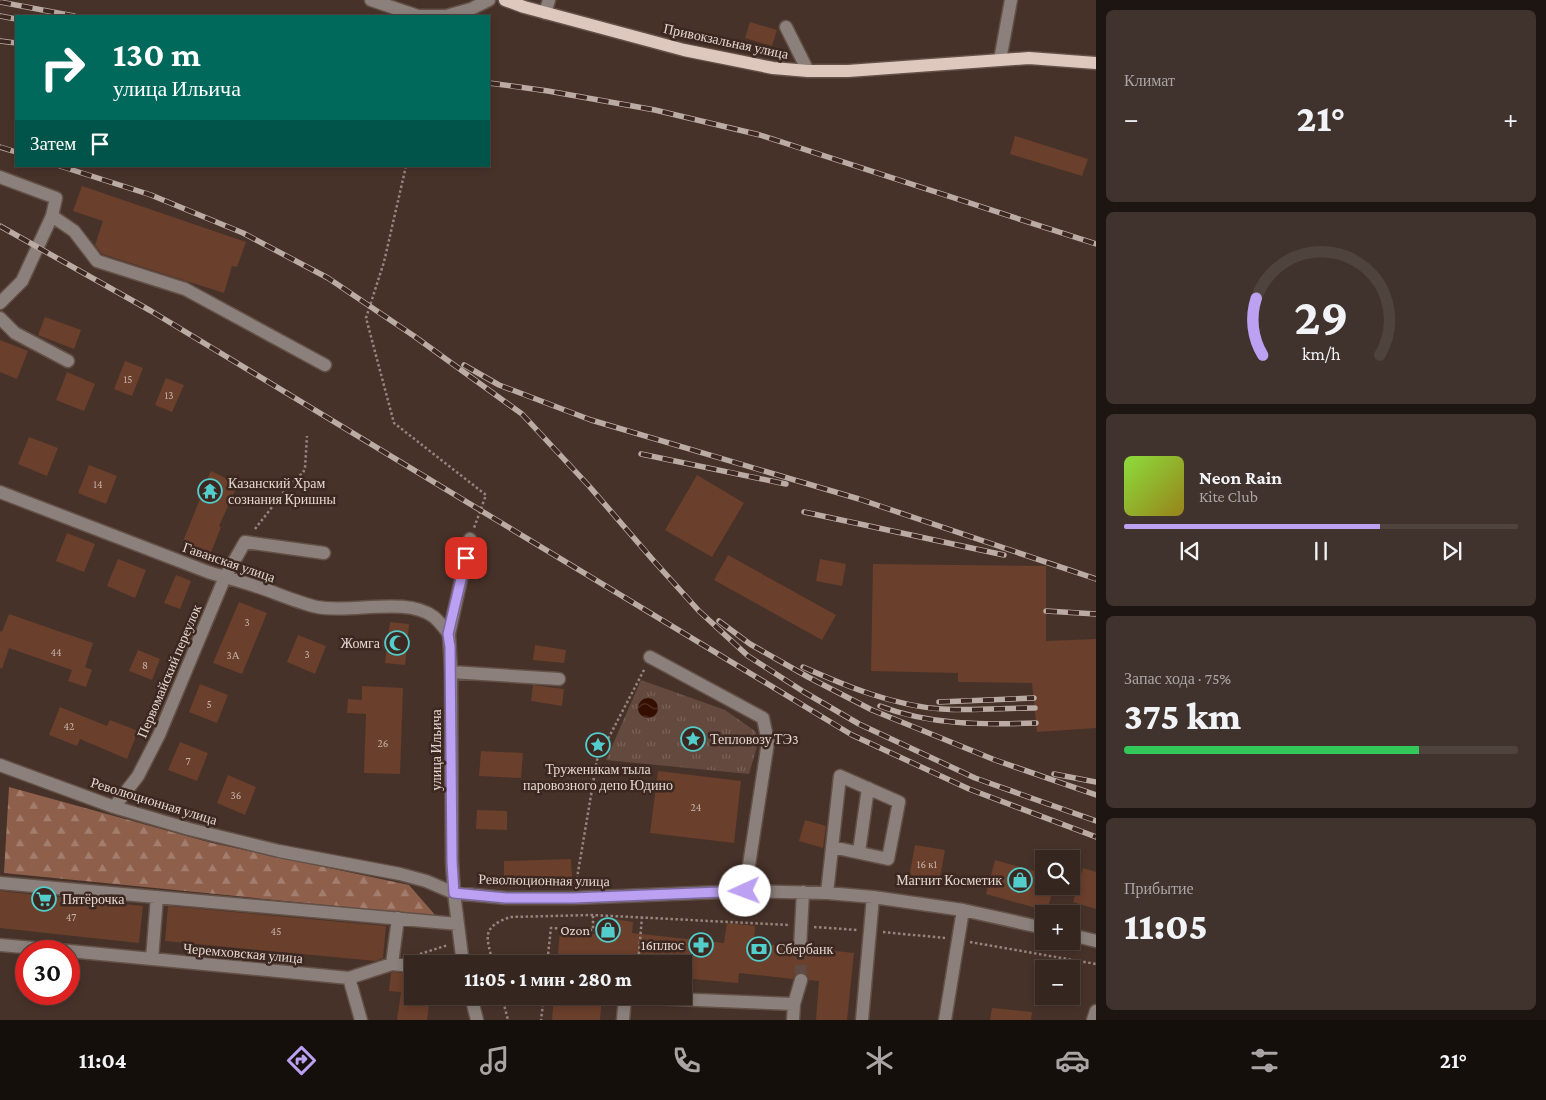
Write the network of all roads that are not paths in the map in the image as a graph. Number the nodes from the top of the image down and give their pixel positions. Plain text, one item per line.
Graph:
1 (371, 0) edge
2 (489, 0) edge
3 (505, 0) edge
4 (549, 0) edge
5 (1011, 0) edge
6 (546, 13) junction
7 (415, 15) edge
8 (449, 15) edge
9 (786, 27) dead end
10 (1000, 60) junction
11 (1096, 63) edge
12 (808, 71) junction
13 (0, 177) edge
14 (52, 216) junction
15 (0, 303) edge
16 (0, 318) edge
17 (68, 362) dead end
18 (325, 365) dead end
19 (0, 492) edge
20 (470, 539) road end
21 (324, 553) dead end
22 (225, 577) junction
23 (448, 634) junction
24 (650, 657) road end
25 (451, 672) junction
26 (559, 679) dead end
27 (0, 765) edge
28 (868, 788) junction
29 (114, 807) junction
30 (832, 847) junction
31 (859, 852) junction
32 (0, 883) edge
33 (745, 891) junction
34 (803, 892) junction
35 (454, 893) junction
36 (827, 893) junction
37 (157, 897) junction
38 (873, 898) junction
39 (963, 910) junction
40 (398, 918) junction
41 (458, 924) junction
42 (1035, 926) edge
43 (1080, 937) edge
44 (1096, 941) edge
45 (0, 945) edge
46 (15, 946) edge
47 (800, 947) tunnel mouth
48 (80, 952) edge
49 (462, 955) edge
50 (152, 959) junction
51 (404, 962) edge
52 (392, 964) junction
53 (350, 978) junction
54 (801, 980) tunnel mouth
55 (794, 1004) junction
56 (473, 1005) edge
57 (1096, 1011) edge
58 (361, 1020) edge
59 (477, 1020) edge
60 (623, 1020) edge
61 (793, 1020) edge
62 (862, 1020) edge
63 (944, 1020) edge
64 (1093, 1020) edge

1 - 7 street
2 - 8 street
3 - 6 main road, Привокзальная улица
4 - 6 street
5 - 10 street
6 - 12 main road, Привокзальная улица
9 - 12 street
10 - 11 main road, Привокзальная улица
10 - 12 main road, Привокзальная улица
13 - 14 street
14 - 15 street
14 - 18 street
16 - 17 street
19 - 22 street, Гаванская улица
20 - 23 street, улица Ильича
21 - 22 street, Первомайский переулок
22 - 23 street, Гаванская улица
22 - 29 street, Первомайский переулок
23 - 25 street, улица Ильича
24 - 33 street
25 - 26 street
25 - 35 street, улица Ильича
27 - 29 street, Революционная улица
28 - 30 street
28 - 31 street
28 - 31 street
29 - 35 street, Революционная улица
30 - 31 street
30 - 36 street
32 - 37 street
33 - 34 street, Революционная улица
33 - 35 street, Революционная улица
34 - 36 street, Революционная улица
34 - 47 street
35 - 41 street, улица Ильича
36 - 38 street, Революционная улица
37 - 40 street
37 - 50 street
38 - 39 street, Революционная улица
38 - 62 street
39 - 42 street, Революционная улица
39 - 63 street
40 - 41 street
40 - 52 street
41 - 49 street, улица Ильича
43 - 44 street
45 - 46 street, Черемховская улица
48 - 50 street, Черемховская улица
50 - 53 street, Черемховская улица
51 - 52 street, Черемховская улица
52 - 53 street, Черемховская улица
53 - 58 street
54 - 55 street
55 - 60 street
55 - 61 street
56 - 59 street
57 - 64 street

